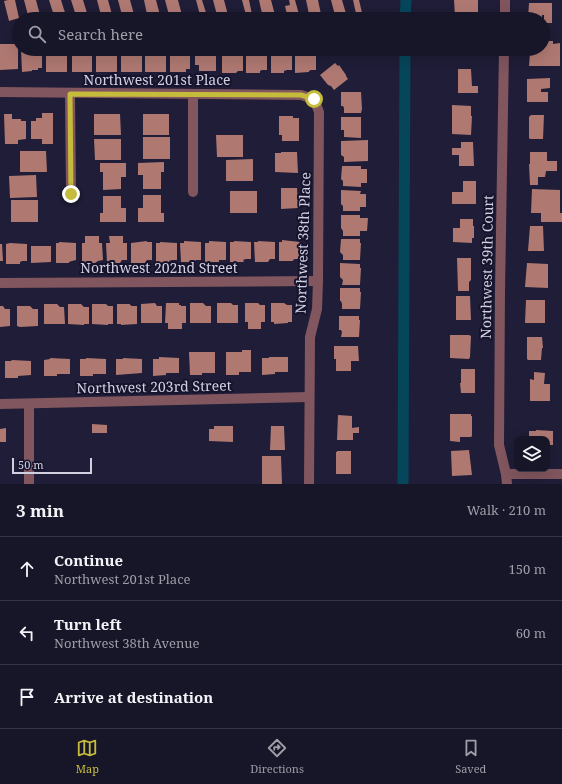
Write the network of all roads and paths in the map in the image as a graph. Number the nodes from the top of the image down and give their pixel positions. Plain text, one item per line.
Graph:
1 (505, 0) edge
2 (505, 12) edge
3 (504, 56) edge
4 (0, 92) edge
5 (70, 94) junction
6 (193, 94) junction
7 (314, 99) joint
8 (193, 192) dead end
9 (71, 194) dead end
10 (318, 282) junction
11 (0, 283) edge
12 (309, 397) junction
13 (0, 404) edge
14 (29, 404) junction
15 (506, 474) junction
16 (562, 474) edge
17 (29, 484) edge
18 (309, 484) edge
19 (507, 484) edge

1 - 2 street
3 - 15 street, Northwest 39th Court
4 - 5 street, Northwest 201st Place
5 - 6 street, Northwest 201st Place
5 - 9 street
6 - 7 street, Northwest 201st Place
6 - 8 street
7 - 10 street, Northwest 38th Place
10 - 11 street, Northwest 202nd Street
10 - 12 street, Northwest 38th Place
12 - 14 street, Northwest 203rd Street
12 - 18 street, Northwest 38th Place
13 - 14 street, Northwest 203rd Street
14 - 17 street
15 - 16 street
15 - 19 street, Northwest 39th Court

